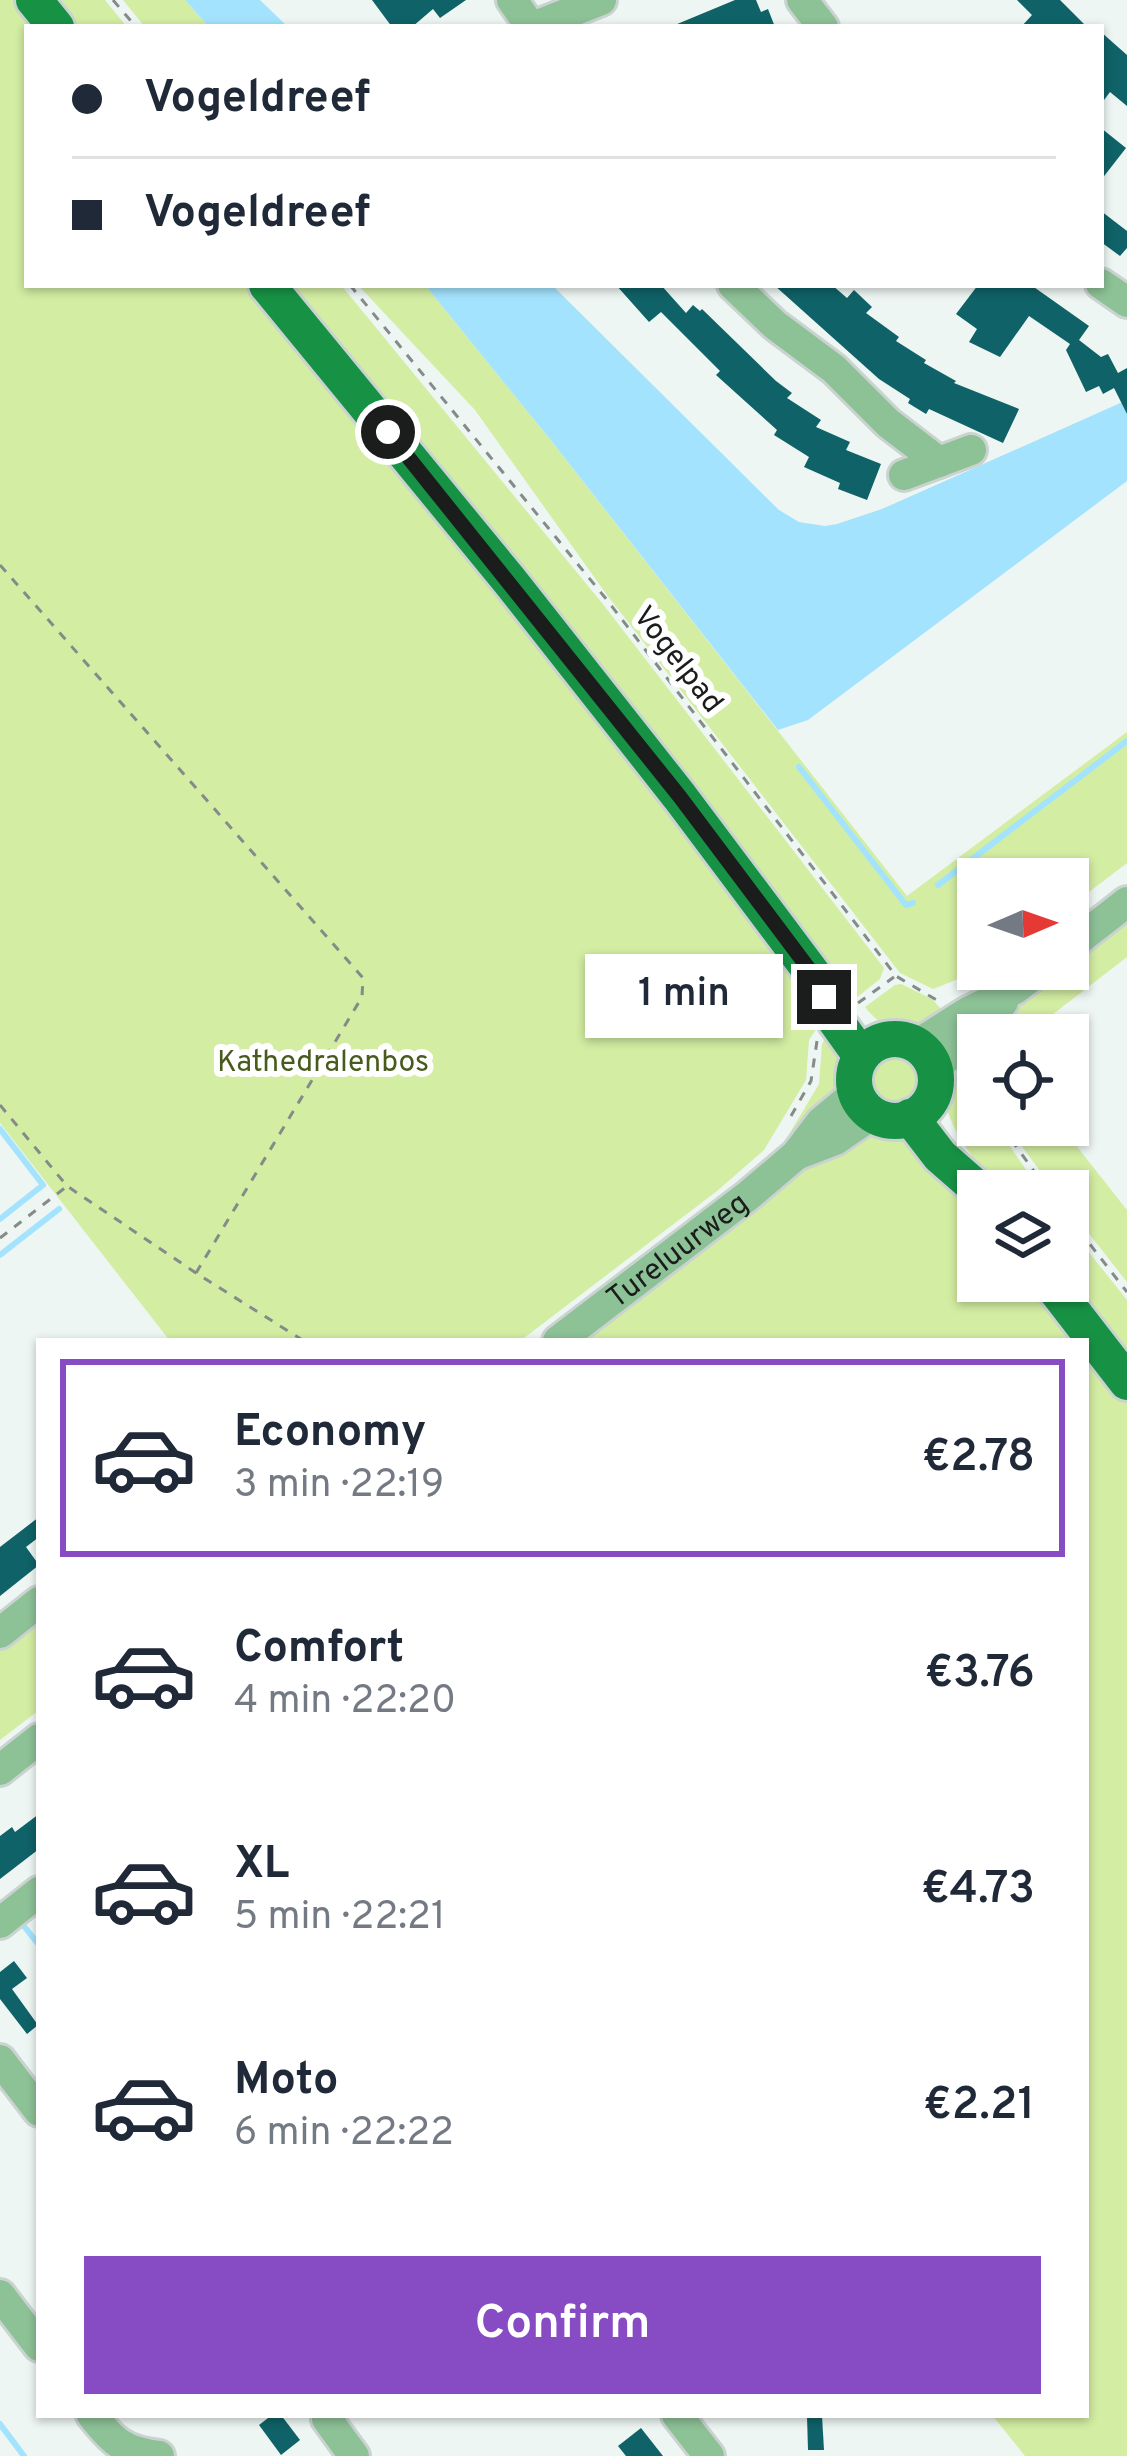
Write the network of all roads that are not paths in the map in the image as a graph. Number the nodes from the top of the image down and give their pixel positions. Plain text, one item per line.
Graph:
1 (34, 0) edge
2 (601, 0) edge
3 (802, 0) edge
4 (54, 24) edge
5 (540, 24) edge
6 (821, 24) edge
7 (269, 288) edge
8 (736, 288) edge
9 (971, 450) dead end
10 (939, 462) junction
11 (904, 475) dead end
12 (1127, 902) edge
13 (1089, 932) edge
14 (1013, 990) edge
15 (1014, 990) edge
16 (895, 1080) junction
17 (957, 1170) edge
18 (1065, 1302) edge
19 (562, 1338) edge
20 (1127, 1382) edge
21 (36, 1604) edge
22 (0, 1633) edge
23 (36, 1741) edge
24 (0, 1770) edge
25 (36, 1894) edge
26 (0, 1922) edge
27 (0, 2060) edge
28 (36, 2107) edge
29 (0, 2295) edge
30 (36, 2342) edge
31 (95, 2418) edge
32 (679, 2418) edge
33 (327, 2419) dead end
34 (159, 2456) edge
35 (354, 2456) edge
36 (709, 2456) edge

1 - 4 main road
2 - 5 street
3 - 6 street
7 - 16 main road
8 - 10 street
9 - 10 street
10 - 11 street
12 - 13 street
14 - 16 street
15 - 16 street
16 - 17 main road
16 - 19 street, Tureluurweg
18 - 20 main road
21 - 22 street
23 - 24 street
25 - 26 street
27 - 28 street
29 - 30 street
31 - 34 street
32 - 36 street
33 - 35 street

